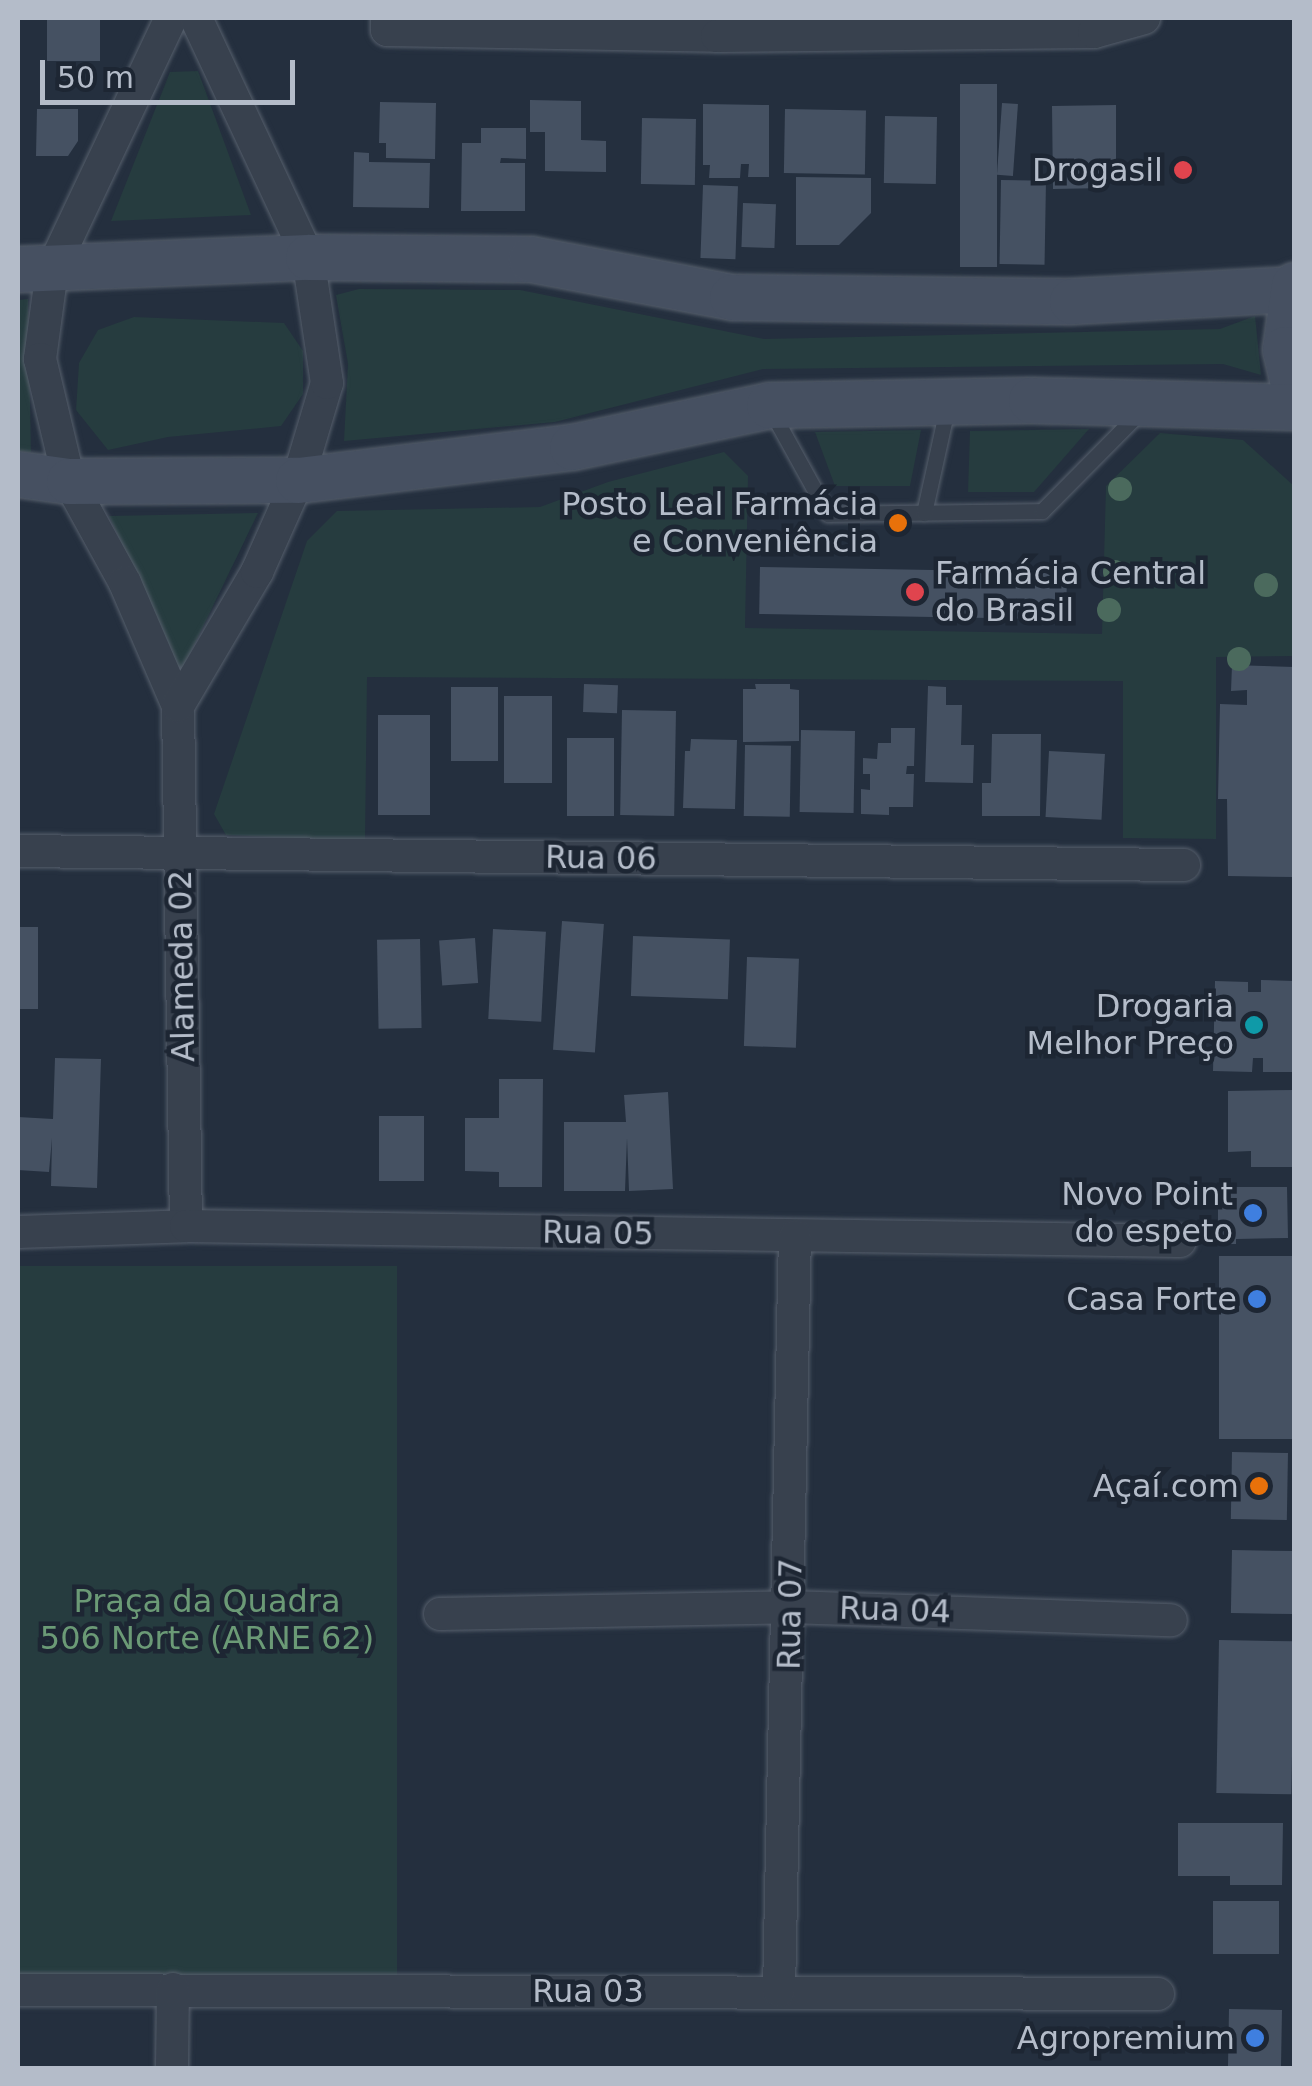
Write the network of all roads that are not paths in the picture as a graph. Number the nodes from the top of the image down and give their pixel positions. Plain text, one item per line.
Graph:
1 (171, 18) edge
2 (196, 18) edge
3 (387, 18) edge
4 (1144, 18) edge
5 (308, 257) junction
6 (35, 270) edge
7 (1293, 287) edge
8 (1294, 387) edge
9 (949, 402) junction
10 (1149, 403) junction
11 (768, 405) junction
12 (1294, 407) edge
13 (18, 474) edge
14 (298, 480) junction
15 (70, 481) junction
16 (924, 512) junction
17 (178, 706) junction
18 (18, 850) edge
19 (180, 852) junction
20 (1184, 865) dead end
21 (186, 1226) junction
22 (18, 1232) edge
23 (795, 1236) junction
24 (1180, 1241) dead end
25 (790, 1607) junction
26 (440, 1614) dead end
27 (1171, 1620) dead end
28 (173, 1989) junction
29 (18, 1990) edge
30 (779, 1991) junction
31 (1158, 1994) dead end
32 (172, 2068) edge

1 - 6 street
2 - 5 street
3 - 4 street
5 - 6 street
5 - 7 street
5 - 14 street
6 - 15 street
7 - 8 street
9 - 10 street
9 - 11 street
9 - 16 lane
10 - 12 street
10 - 16 lane
11 - 14 street
11 - 16 lane
13 - 15 street
14 - 15 street
14 - 17 street
15 - 17 street
17 - 19 street, Alameda 02
18 - 19 street, Rua 06
19 - 20 street, Rua 06
19 - 21 street, Alameda 02
21 - 22 street, Rua 05
21 - 23 street, Rua 05
23 - 24 street, Rua 05
23 - 25 street, Rua 07
25 - 26 street, Rua 04
25 - 27 street, Rua 04
25 - 30 street, Rua 07
28 - 29 street, Rua 03
28 - 30 street, Rua 03
28 - 32 street
30 - 31 street, Rua 03

